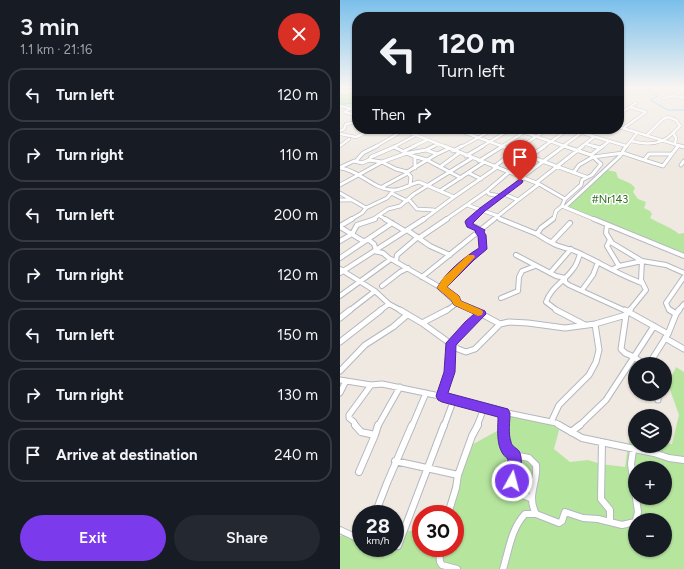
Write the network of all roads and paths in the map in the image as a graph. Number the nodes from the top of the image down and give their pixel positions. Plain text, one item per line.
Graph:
1 (643, 115) edge
2 (352, 123) edge
3 (626, 127) dead end
4 (624, 129) edge
5 (340, 131) edge
6 (637, 133) junction
7 (673, 133) junction
8 (340, 134) edge
9 (363, 134) edge
10 (398, 134) edge
11 (468, 134) edge
12 (485, 134) edge
13 (504, 134) edge
14 (521, 134) edge
15 (526, 134) edge
16 (540, 134) edge
17 (561, 134) edge
18 (580, 134) edge
19 (584, 134) edge
20 (416, 135) joint
21 (647, 135) junction
22 (536, 137) junction
23 (594, 137) junction
24 (478, 138) junction
25 (350, 139) dead end
26 (427, 140) junction
27 (550, 141) junction
28 (631, 141) junction
29 (665, 141) junction
30 (404, 142) junction
31 (490, 142) junction
32 (608, 142) junction
33 (438, 144) junction
34 (586, 144) junction
35 (677, 145) junction
36 (340, 146) edge
37 (503, 146) junction
38 (563, 146) junction
39 (626, 146) junction
40 (394, 147) junction
41 (684, 147) edge
42 (409, 148) junction
43 (600, 148) junction
44 (448, 149) junction
45 (426, 150) junction
46 (515, 150) junction
47 (453, 151) junction
48 (576, 151) junction
49 (405, 152) junction
50 (459, 153) junction
51 (622, 153) junction
52 (437, 154) junction
53 (671, 154) junction
54 (413, 156) junction
55 (466, 156) junction
56 (529, 156) junction
57 (592, 156) junction
58 (472, 158) junction
59 (369, 160) junction
60 (427, 160) junction
61 (644, 160) junction
62 (543, 161) junction
63 (684, 161) edge
64 (356, 162) junction
65 (382, 162) junction
66 (481, 162) junction
67 (681, 165) dead end
68 (557, 166) junction
69 (340, 167) edge
70 (440, 167) junction
71 (415, 168) junction
72 (495, 168) junction
73 (408, 172) junction
74 (451, 172) junction
75 (574, 172) junction
76 (469, 173) junction
77 (507, 173) junction
78 (357, 175) junction
79 (412, 178) junction
80 (461, 178) junction
81 (522, 178) junction
82 (586, 178) junction
83 (481, 179) junction
84 (420, 182) junction
85 (410, 184) junction
86 (537, 184) junction
87 (428, 185) junction
88 (340, 186) edge
89 (382, 187) junction
90 (388, 189) junction
91 (394, 190) junction
92 (440, 191) junction
93 (488, 192) junction
94 (391, 194) junction
95 (341, 195) edge
96 (502, 195) junction
97 (454, 198) junction
98 (565, 199) junction
99 (340, 200) edge
100 (350, 200) junction
101 (383, 200) junction
102 (518, 200) junction
103 (409, 201) junction
104 (468, 205) junction
105 (564, 207) junction
106 (366, 208) junction
107 (388, 209) junction
108 (434, 210) junction
109 (483, 210) junction
110 (380, 216) junction
111 (497, 217) junction
112 (392, 223) junction
113 (570, 223) dead end
114 (607, 224) junction
115 (340, 226) edge
116 (406, 230) junction
117 (480, 231) junction
118 (352, 234) junction
119 (537, 234) junction
120 (418, 238) junction
121 (369, 240) junction
122 (610, 240) junction
123 (340, 241) edge
124 (552, 242) junction
125 (571, 249) junction
126 (375, 251) junction
127 (399, 252) junction
128 (580, 254) junction
129 (386, 255) junction
130 (450, 255) junction
131 (516, 255) dead end
132 (684, 256) edge
133 (340, 258) edge
134 (390, 259) junction
135 (396, 261) junction
136 (642, 261) junction
137 (598, 262) junction
138 (536, 266) junction
139 (619, 266) junction
140 (408, 268) junction
141 (613, 269) junction
142 (342, 270) edge
143 (340, 273) edge
144 (550, 273) junction
145 (684, 273) edge
146 (422, 277) junction
147 (684, 277) edge
148 (565, 278) junction
149 (360, 282) junction
150 (642, 283) junction
151 (682, 284) edge
152 (382, 286) dead end
153 (441, 288) junction
154 (582, 290) junction
155 (375, 291) junction
156 (340, 296) edge
157 (502, 298) dead end
158 (457, 303) junction
159 (389, 304) junction
160 (684, 304) edge
161 (481, 314) junction
162 (627, 314) junction
163 (676, 314) junction
164 (407, 315) junction
165 (340, 318) edge
166 (422, 323) junction
167 (500, 324) junction
168 (595, 324) junction
169 (585, 325) junction
170 (654, 326) junction
171 (666, 336) junction
172 (341, 339) edge
173 (451, 343) junction
174 (684, 349) edge
175 (632, 357) edge
176 (635, 357) edge
177 (653, 357) edge
178 (628, 366) edge
179 (340, 371) edge
180 (340, 380) edge
181 (346, 381) junction
182 (371, 385) junction
183 (400, 388) junction
184 (340, 393) edge
185 (426, 393) junction
186 (442, 396) junction
187 (454, 399) junction
188 (484, 408) junction
189 (504, 413) junction
190 (551, 422) junction
191 (571, 432) junction
192 (375, 435) junction
193 (602, 442) junction
194 (628, 449) edge
195 (654, 453) edge
196 (514, 456) junction
197 (684, 460) edge
198 (395, 461) junction
199 (428, 469) junction
200 (360, 472) dead end
201 (458, 475) junction
202 (530, 498) junction
203 (378, 505) edge
204 (451, 505) edge
205 (536, 514) junction
206 (610, 522) junction
207 (628, 524) edge
208 (340, 530) edge
209 (404, 531) edge
210 (352, 536) edge
211 (440, 557) edge
212 (457, 569) edge
213 (503, 569) edge

1 - 3 street
2 - 5 street
4 - 6 street
6 - 21 street
6 - 28 street
7 - 21 street
7 - 29 street
7 - 35 street
8 - 9 street
10 - 64 street
11 - 24 street
12 - 24 street
13 - 31 street
14 - 37 street
15 - 22 street
16 - 22 street
17 - 27 street
18 - 38 street
19 - 23 street
20 - 26 street
20 - 30 street
21 - 29 street
22 - 27 street
22 - 46 street
23 - 32 street
23 - 34 street
24 - 31 street
24 - 47 street
25 - 36 street
26 - 33 street
26 - 42 street
27 - 38 street
27 - 56 street
28 - 29 street
28 - 39 street
29 - 35 street
30 - 40 street
30 - 42 street
31 - 37 street
31 - 55 street
32 - 39 street
32 - 43 street
33 - 44 street
33 - 45 street
34 - 43 street
34 - 48 street
35 - 41 street
35 - 53 street
37 - 46 street
37 - 66 street
38 - 48 street
38 - 62 street
39 - 51 street
40 - 49 street
40 - 59 street
42 - 49 street
43 - 57 street
44 - 47 street
44 - 52 street
45 - 49 street
45 - 52 street
46 - 56 street
46 - 72 street
47 - 50 street
48 - 57 street
48 - 68 street
49 - 54 street
49 - 65 street
50 - 55 street
50 - 70 street
51 - 57 street
51 - 61 street
51 - 105 street
52 - 60 street
53 - 61 street
53 - 61 street
54 - 60 street
54 - 71 street
55 - 58 street
56 - 62 street
56 - 77 street
57 - 75 street
57 - 82 street
58 - 66 street
58 - 74 street
59 - 64 street
59 - 65 street
60 - 70 street
60 - 71 street
62 - 68 street
62 - 81 street
63 - 67 street
64 - 69 street
65 - 73 street
65 - 78 street
66 - 72 street
66 - 76 street
68 - 75 street
68 - 86 street
69 - 78 street
70 - 74 street
71 - 73 street
72 - 77 street
72 - 83 street
73 - 79 street
73 - 89 street
74 - 80 street
74 - 87 street
75 - 82 street
76 - 80 street
76 - 83 street
77 - 81 street
77 - 93 street
78 - 88 street
78 - 89 street
79 - 84 street
79 - 85 street
80 - 92 street
81 - 86 street
81 - 96 street
82 - 98 street
83 - 97 street
84 - 85 street
84 - 87 street
85 - 91 street
86 - 98 street
86 - 102 street
87 - 92 street
87 - 103 street
89 - 90 street
90 - 91 street
90 - 94 street
91 - 94 street
92 - 97 street
93 - 96 street
93 - 104 street
94 - 101 street
94 - 103 street
95 - 100 street
96 - 102 street
96 - 109 street
97 - 108 street
98 - 105 street
99 - 100 street
100 - 106 street
101 - 106 street
101 - 107 street
102 - 111 street
103 - 107 street
103 - 108 street
104 - 109 street
104 - 120 street
105 - 114 street
105 - 119 street
106 - 115 street
107 - 110 street
108 - 116 street
109 - 111 street
109 - 117 street
110 - 112 street
110 - 118 street
111 - 117 street
111 - 119 street
112 - 116 street
112 - 121 street
113 - 124 street
114 - 122 street
114 - 132 street
115 - 118 street
116 - 120 street
116 - 126 street
117 - 130 street
117 - 153 street
118 - 121 street
118 - 123 street
119 - 124 street
120 - 127 street
120 - 130 street
121 - 126 street
121 - 133 street
122 - 136 street
122 - 139 street
124 - 125 street
125 - 128 street
125 - 144 street
126 - 129 street
126 - 142 street
127 - 129 street
127 - 135 street
128 - 137 street
128 - 148 street
129 - 134 street
130 - 146 street
131 - 138 street
134 - 135 street
134 - 149 street
135 - 140 street
136 - 139 street
136 - 145 street
136 - 150 street
137 - 141 street
137 - 154 street
138 - 144 street
138 - 157 street
139 - 141 street
140 - 146 street
140 - 152 street
141 - 150 street
142 - 143 street
142 - 149 street
144 - 148 street
146 - 153 street
147 - 151 street
148 - 154 street
148 - 169 street
149 - 155 street
149 - 156 street
150 - 162 street
151 - 163 street
153 - 158 street
154 - 162 street
155 - 159 street
155 - 165 street
158 - 161 street
158 - 166 street
159 - 164 street
159 - 172 street
160 - 163 street
161 - 167 street
161 - 173 street
162 - 168 street
162 - 170 street
162 - 175 street
163 - 171 street
164 - 166 street
164 - 179 street
166 - 173 street
167 - 169 street
167 - 173 street
168 - 169 street
168 - 190 street
170 - 171 street
170 - 176 street
171 - 174 street
171 - 177 street
173 - 186 street
178 - 191 street
180 - 181 street
181 - 182 street
181 - 184 street
182 - 183 street
182 - 192 street
183 - 185 street
183 - 192 street
185 - 186 street
185 - 198 street
186 - 187 street
187 - 188 street
187 - 199 street
188 - 189 street
188 - 201 street
189 - 190 street
189 - 196 street
190 - 191 street
191 - 193 street
192 - 200 street
193 - 194 street
193 - 206 street
195 - 197 street
196 - 202 street
196 - 202 street
198 - 199 street
198 - 203 street
199 - 201 street
199 - 209 street
201 - 204 street
202 - 205 street
205 - 206 street
205 - 213 street
206 - 207 street
208 - 210 street
211 - 212 street

